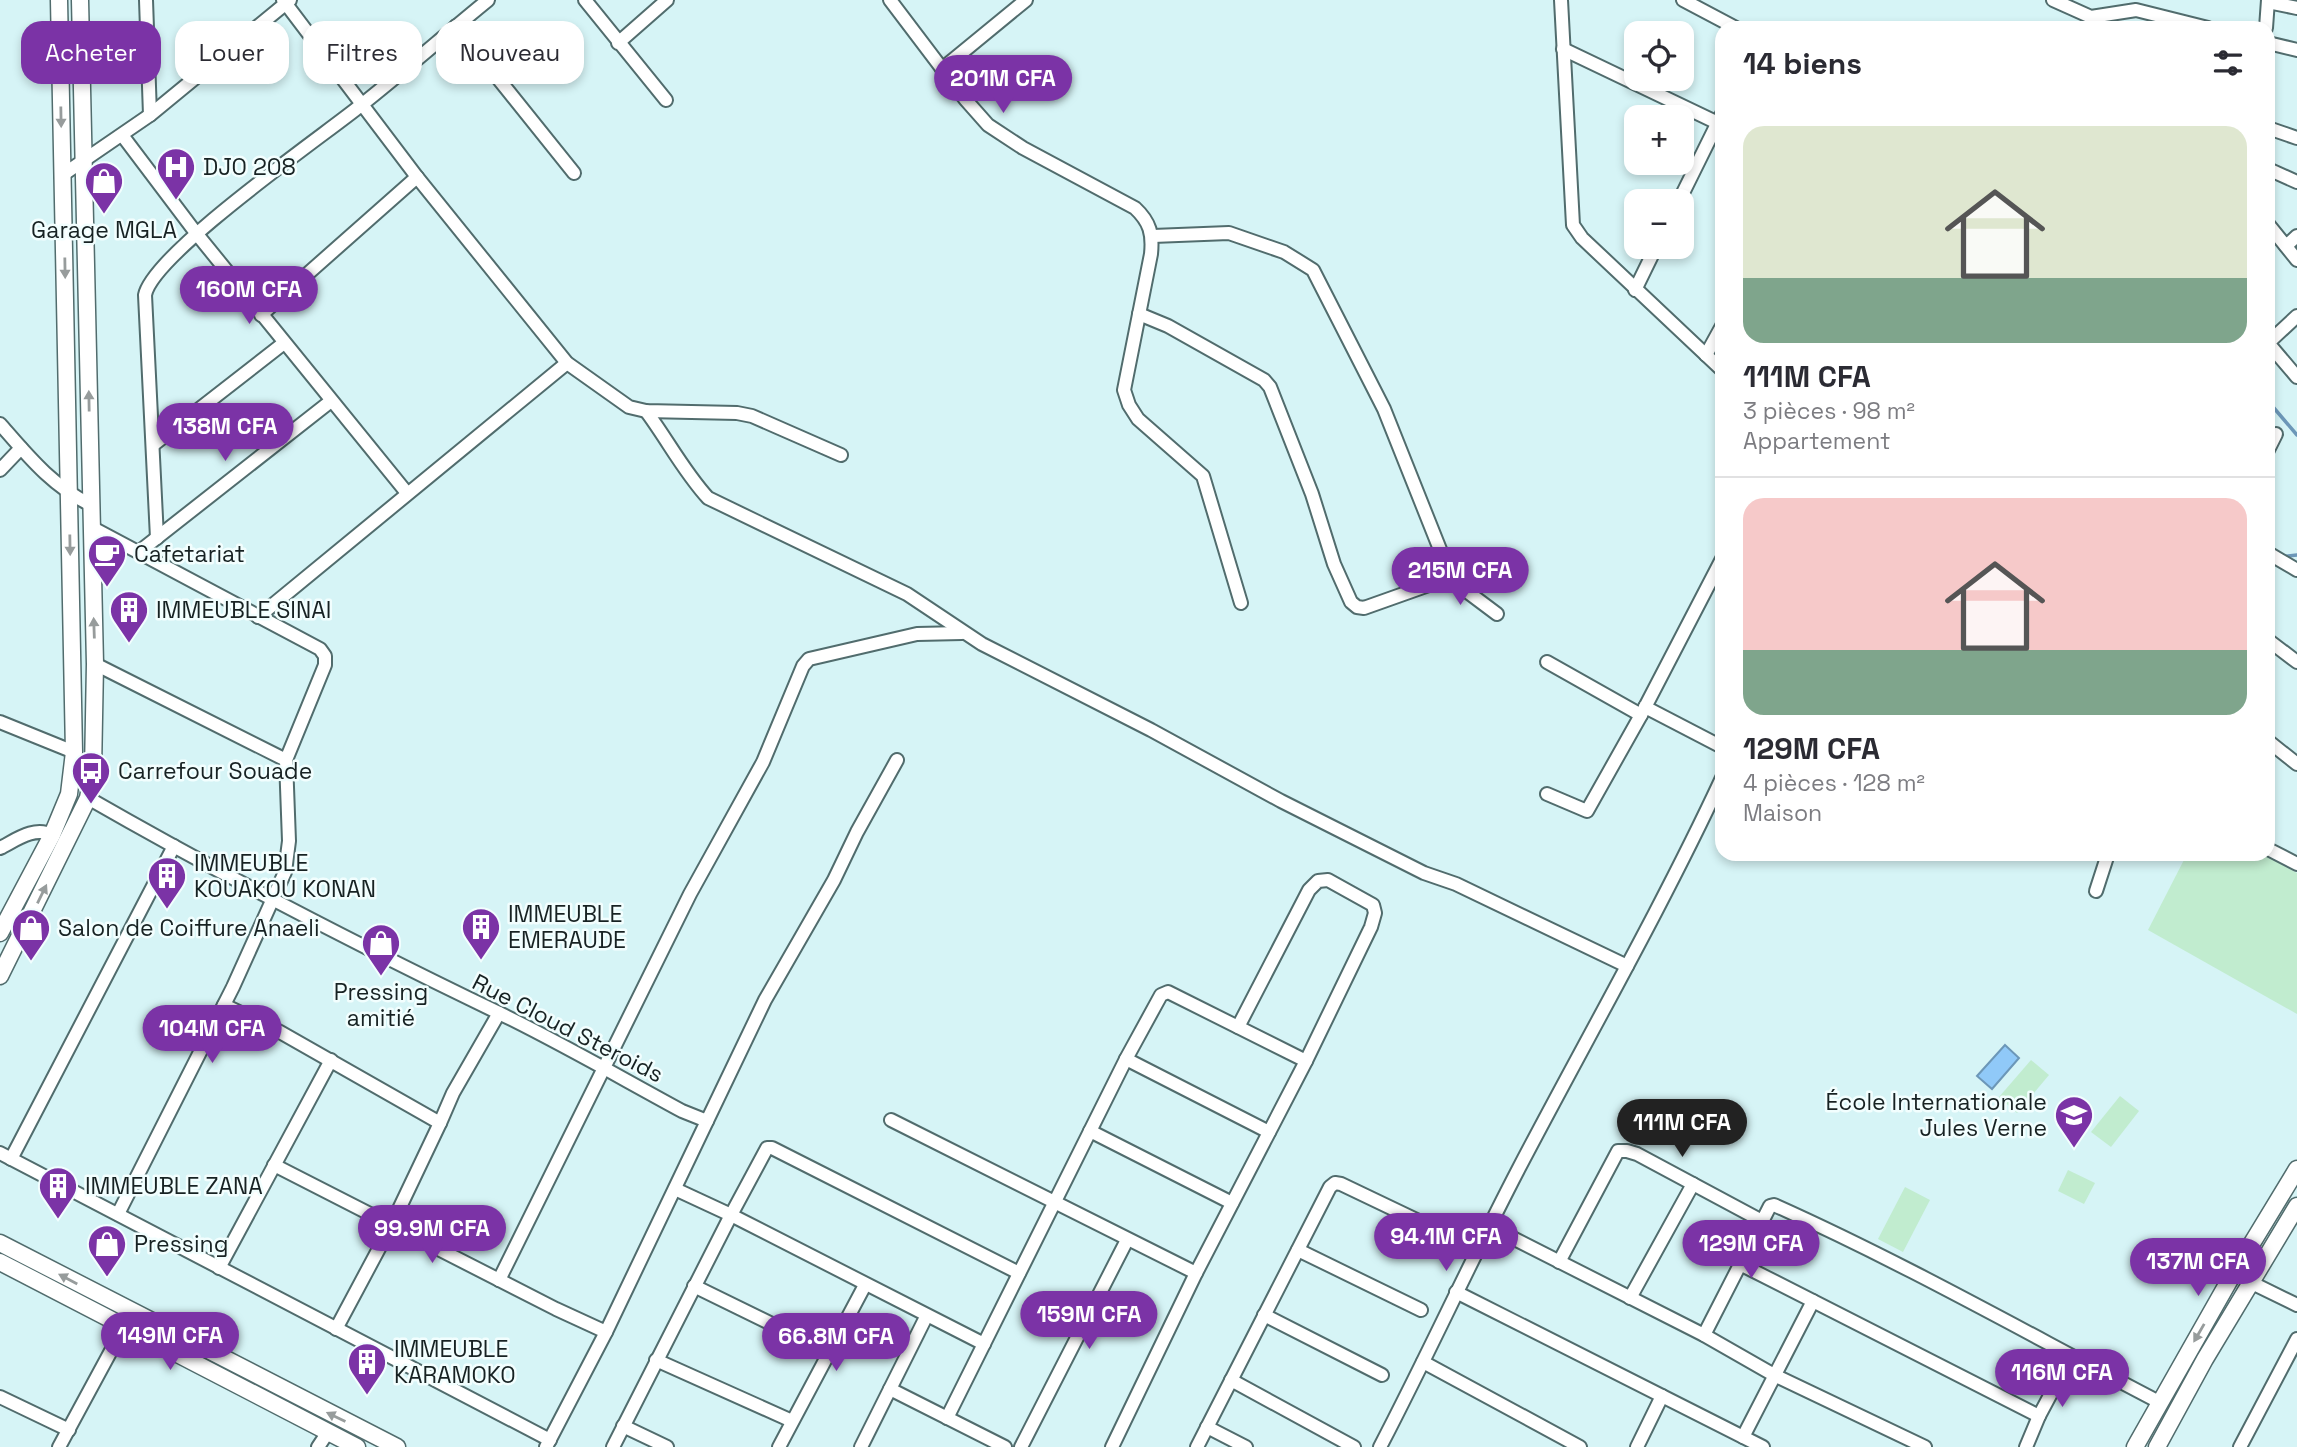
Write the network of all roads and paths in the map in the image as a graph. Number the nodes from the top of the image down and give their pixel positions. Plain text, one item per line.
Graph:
1 (59, 0) edge
2 (80, 0) edge
3 (146, 0) edge
4 (488, 0) edge
5 (585, 0) edge
6 (667, 0) edge
7 (890, 0) edge
8 (1026, 0) edge
9 (1561, 0) edge
10 (1683, 0) edge
11 (2053, 0) edge
12 (286, 1) edge
13 (2268, 1) edge
14 (2135, 5) edge
15 (2297, 8) edge
16 (462, 21) edge
17 (1723, 21) edge
18 (2186, 21) edge
19 (2267, 21) edge
20 (436, 43) edge
21 (618, 43) junction
22 (2275, 45) edge
23 (1563, 49) junction
24 (2297, 50) edge
25 (942, 69) junction
26 (503, 84) edge
27 (666, 100) dead end
28 (361, 105) junction
29 (150, 115) junction
30 (1715, 117) edge
31 (2275, 130) edge
32 (1715, 132) edge
33 (122, 135) junction
34 (2297, 138) edge
35 (84, 161) junction
36 (2275, 172) edge
37 (574, 173) dead end
38 (61, 176) junction
39 (417, 177) junction
40 (2297, 182) edge
41 (1685, 189) edge
42 (196, 233) junction
43 (2275, 233) edge
44 (1153, 236) junction
45 (2297, 236) edge
46 (2286, 246) junction
47 (1650, 259) edge
48 (2297, 260) edge
49 (1635, 290) junction
50 (1139, 314) junction
51 (261, 315) junction
52 (2297, 316) edge
53 (2275, 337) edge
54 (1715, 339) edge
55 (284, 343) junction
56 (2275, 352) edge
57 (1706, 355) junction
58 (567, 363) junction
59 (1715, 363) edge
60 (2297, 377) edge
61 (331, 401) junction
62 (646, 411) junction
63 (0, 424) edge
64 (153, 445) junction
65 (21, 448) junction
66 (841, 455) dead end
67 (0, 470) edge
68 (407, 493) junction
69 (68, 494) junction
70 (91, 505) junction
71 (91, 527) junction
72 (158, 538) junction
73 (140, 551) junction
74 (2275, 556) edge
75 (2297, 570) edge
76 (1449, 572) junction
77 (1715, 572) edge
78 (1241, 603) dead end
79 (1497, 614) dead end
80 (258, 617) junction
81 (962, 633) junction
82 (2275, 645) edge
83 (1547, 662) dead end
84 (2297, 662) edge
85 (95, 664) junction
86 (1643, 711) junction
87 (0, 722) edge
88 (1715, 744) edge
89 (2275, 747) edge
90 (74, 752) junction
91 (286, 760) junction
92 (897, 760) dead end
93 (2297, 764) edge
94 (1715, 793) edge
95 (1547, 794) dead end
96 (88, 798) junction
97 (51, 835) junction
98 (174, 846) junction
99 (0, 848) edge
100 (2275, 853) edge
101 (2106, 861) edge
102 (2297, 864) edge
103 (2096, 891) dead end
104 (274, 900) junction
105 (0, 933) edge
106 (1627, 966) junction
107 (0, 976) edge
108 (224, 1006) junction
109 (499, 1013) junction
110 (1238, 1027) junction
111 (1126, 1059) junction
112 (331, 1060) junction
113 (1306, 1061) junction
114 (602, 1068) junction
115 (891, 1120) dead end
116 (707, 1121) junction
117 (440, 1123) junction
118 (1090, 1131) junction
119 (1269, 1132) junction
120 (5, 1156) edge
121 (274, 1165) junction
122 (2297, 1169) edge
123 (1693, 1184) junction
124 (675, 1189) junction
125 (1055, 1201) junction
126 (1233, 1203) junction
127 (2297, 1206) edge
128 (118, 1214) junction
129 (731, 1215) junction
130 (1762, 1221) junction
131 (391, 1226) junction
132 (1489, 1226) junction
133 (1127, 1240) junction
134 (0, 1243) edge
135 (1477, 1249) junction
136 (1298, 1250) junction
137 (0, 1262) edge
138 (1559, 1262) junction
139 (1740, 1265) junction
140 (219, 1268) junction
141 (1018, 1273) junction
142 (1196, 1273) junction
143 (499, 1280) junction
144 (2250, 1282) junction
145 (865, 1285) junction
146 (694, 1286) junction
147 (1455, 1292) junction
148 (1630, 1298) junction
149 (1813, 1301) junction
150 (2297, 1305) edge
151 (1421, 1310) dead end
152 (132, 1312) junction
153 (1264, 1315) junction
154 (926, 1317) junction
155 (122, 1327) junction
156 (336, 1329) junction
157 (606, 1332) junction
158 (1704, 1335) junction
159 (2297, 1339) edge
160 (984, 1345) junction
161 (829, 1352) junction
162 (2071, 1356) junction
163 (656, 1360) junction
164 (1423, 1362) junction
165 (1382, 1375) dead end
166 (1774, 1375) junction
167 (1231, 1380) junction
168 (890, 1389) junction
169 (1662, 1396) junction
170 (0, 1397) edge
171 (2161, 1403) junction
172 (2039, 1416) junction
173 (947, 1418) junction
174 (792, 1421) junction
175 (624, 1426) junction
176 (1207, 1427) junction
177 (69, 1430) junction
178 (328, 1432) junction
179 (1744, 1437) junction
180 (548, 1443) edge
181 (59, 1447) edge
182 (318, 1447) edge
183 (357, 1447) edge
184 (397, 1447) edge
185 (613, 1447) edge
186 (667, 1447) edge
187 (779, 1447) edge
188 (860, 1447) edge
189 (1005, 1447) edge
190 (1021, 1447) edge
191 (1112, 1447) edge
192 (1197, 1447) edge
193 (1246, 1447) edge
194 (1354, 1447) edge
195 (1380, 1447) edge
196 (1580, 1447) edge
197 (1637, 1447) edge
198 (1763, 1447) edge
199 (1925, 1447) edge
200 (2026, 1447) edge
201 (2135, 1447) edge
202 (2157, 1447) edge
203 (2240, 1447) edge

1 -> 38 main road
2 - 35 main road
3 - 29 street
4 - 16 street
5 - 21 street
6 - 21 street
7 - 25 street
8 - 25 street
9 - 23 street
10 - 17 street
11 - 14 street
12 - 28 street
12 - 29 street
13 - 15 street
13 - 19 street
14 - 18 street
20 - 28 street
21 - 27 street
22 - 24 street
23 - 30 street
23 - 49 street
25 - 44 street
26 - 37 street
28 - 39 street
28 - 42 street
29 - 33 street
31 - 34 street
32 - 41 street
33 - 35 street
33 - 42 street
35 - 38 street
70 -> 35 main road
36 - 40 street
38 -> 69 main road
39 - 51 street
39 - 58 street
42 - 51 street
42 - 64 street
43 - 46 street
44 - 50 street
44 - 76 street
45 - 46 street
46 - 48 street
47 - 49 street
49 - 57 street
50 - 76 street
50 - 78 street
51 - 55 street
52 - 53 street
54 - 57 street
55 - 61 street
55 - 64 street
56 - 60 street
57 - 59 street
58 - 62 street
58 - 68 street
61 - 68 street
61 - 72 street
62 - 66 street
62 - 81 street
63 - 65 street
64 - 72 street
65 - 67 street
65 - 69 street
68 - 80 street
69 - 70 street
69 -> 90 main road
70 - 71 main road
71 - 73 street
85 -> 71 main road
72 - 73 street
73 - 80 street
74 - 75 street
76 - 79 street
77 - 86 street
80 - 91 street
81 - 106 street
81 - 114 street
82 - 84 street
83 - 86 street
85 - 91 street
85 - 96 main road
86 - 88 street
86 - 95 street
87 - 90 street
89 - 93 street
90 - 97 main road
91 - 104 street
92 - 116 street
94 - 106 street
96 - 98 street, Rue Cloud Steroids
107 -> 96 main road
97 - 99 street
97 - 105 main road
98 - 104 street, Rue Cloud Steroids
98 - 120 street
100 - 102 street
101 - 103 street
104 - 108 street
104 - 109 street, Rue Cloud Steroids
106 - 132 street
108 - 112 street
108 - 128 street
109 - 114 street, Rue Cloud Steroids
109 - 117 street
110 - 111 street
110 - 113 street
110 - 113 street
111 - 118 street
111 - 119 street
112 - 117 street
112 - 121 street
113 - 119 street
114 - 116 street, Rue Cloud Steroids
114 - 143 street
115 - 125 street
116 - 124 street
117 - 131 street
118 - 125 street
118 - 126 street
119 - 126 street
120 - 128 street
121 - 131 street
121 - 140 street
122 -> 171 main road
123 - 130 street
123 - 138 street
123 - 148 street
124 - 129 street
124 - 157 street
125 - 133 street
125 - 141 street
126 - 142 street
127 - 144 main road
128 - 140 street
129 - 141 street
129 - 145 street
129 - 146 street
130 - 139 street
130 - 162 street
131 - 143 street
131 - 156 street
132 - 135 street
132 - 138 street
133 - 142 street
133 - 190 street
152 -> 134 main road
135 - 136 street
135 - 147 street
136 - 151 street
136 - 153 street
137 - 155 main road
138 - 148 street
139 - 149 street
139 - 158 street
140 - 156 street
141 - 160 street
142 - 191 street
143 - 157 street
144 - 150 street
144 - 202 main road
145 - 154 street
145 - 161 street
146 - 161 street
146 - 163 street
147 - 164 street
147 - 169 street
148 - 158 street
149 - 166 street
149 - 172 street
152 - 155 street
184 -> 152 main road
153 - 165 street
153 - 167 street
154 - 160 street
154 - 168 street
155 - 177 street
155 - 178 main road
156 - 180 street
157 - 180 street
158 - 166 street
159 - 203 street
160 - 173 street
161 - 174 street
162 - 171 street
162 - 172 street
163 - 174 street
163 - 175 street
164 - 195 street
164 - 196 street
166 - 179 street
166 - 199 street
167 - 176 street
167 - 194 street
168 - 173 street
168 - 188 street
169 - 179 street
169 - 197 street
170 - 177 street
171 - 201 main road
172 - 200 street
173 - 189 street
174 - 187 street
175 - 185 street
175 - 186 street
176 - 192 street
176 - 193 street
177 - 181 street
178 - 182 street
178 - 183 main road
179 - 198 street

